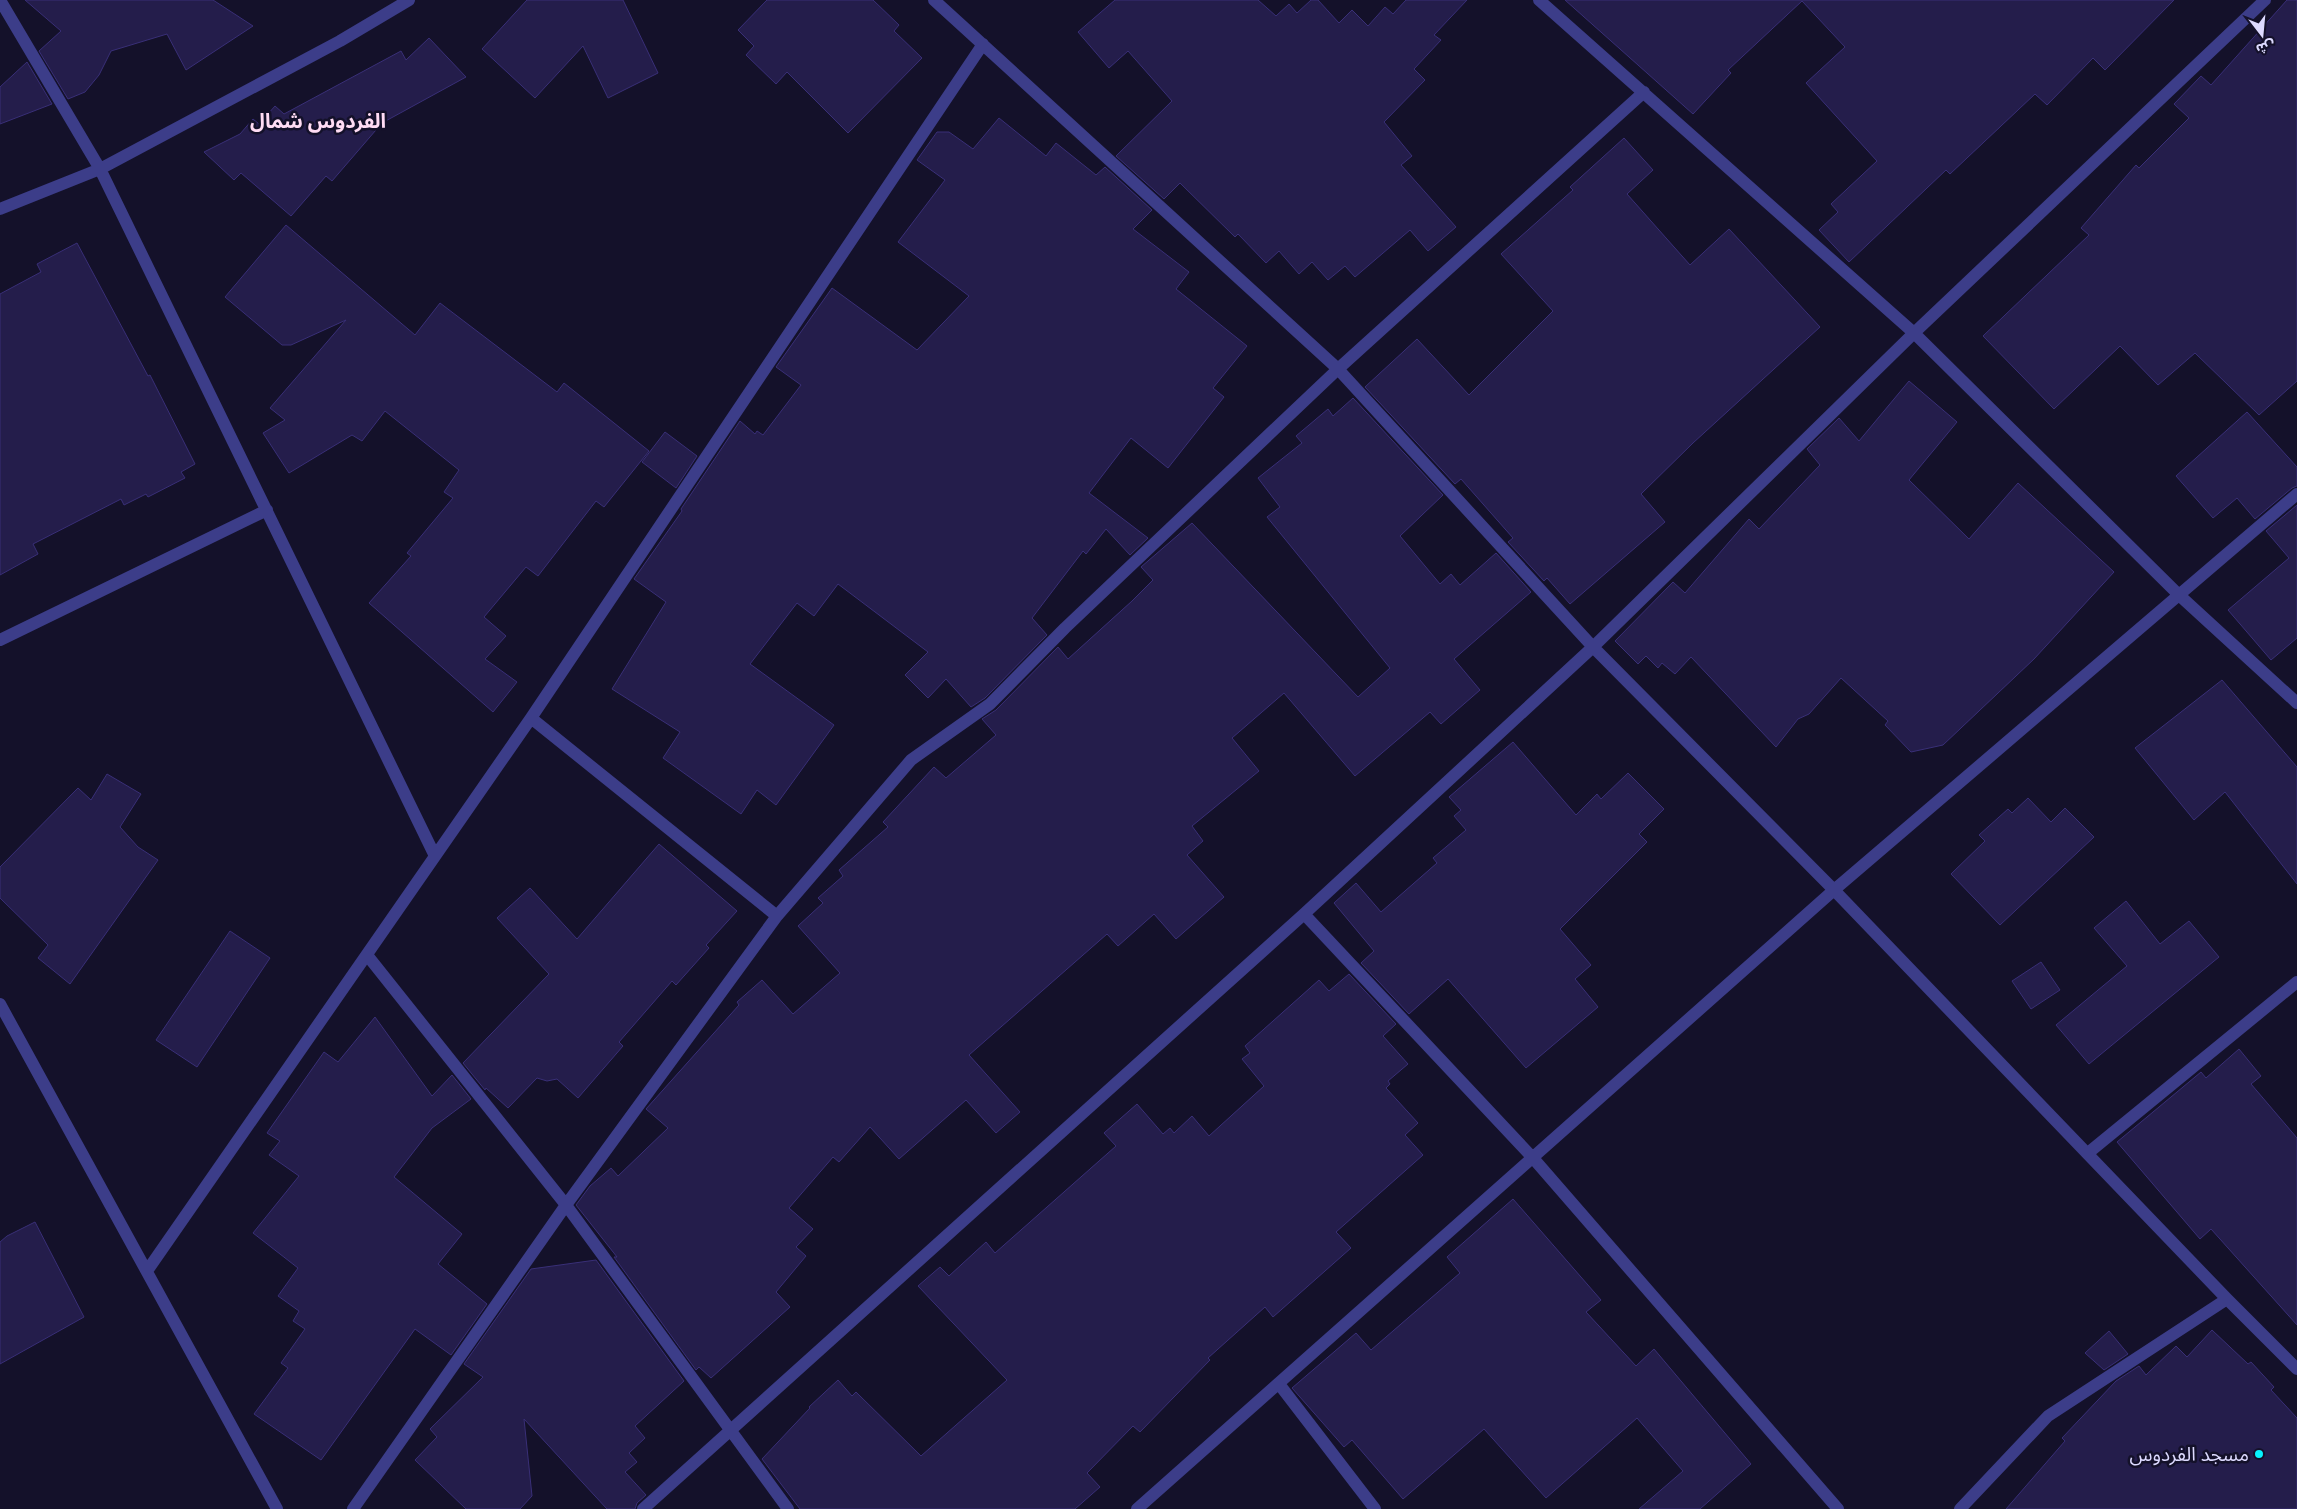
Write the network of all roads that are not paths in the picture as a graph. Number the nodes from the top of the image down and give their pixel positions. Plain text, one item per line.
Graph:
1 (0, 0) edge
2 (409, 0) edge
3 (934, 0) edge
4 (1539, 0) edge
5 (2265, 0) edge
6 (983, 44) junction
7 (1644, 92) junction
8 (100, 169) junction
9 (0, 210) edge
10 (1914, 333) junction
11 (1338, 369) junction
12 (2297, 494) edge
13 (267, 510) junction
14 (2179, 595) junction
15 (0, 640) edge
16 (1593, 647) junction
17 (2297, 703) edge
18 (531, 718) junction
19 (436, 856) junction
20 (1834, 890) junction
21 (1304, 914) junction
22 (776, 916) junction
23 (366, 955) junction
24 (2297, 982) edge
25 (0, 1004) edge
26 (2088, 1154) junction
27 (1533, 1158) junction
28 (566, 1204) junction
29 (147, 1272) junction
30 (2227, 1299) junction
31 (2297, 1370) edge
32 (1279, 1384) junction
33 (732, 1430) junction
34 (277, 1509) edge
35 (353, 1509) edge
36 (643, 1509) edge
37 (788, 1509) edge
38 (1137, 1509) edge
39 (1375, 1509) edge
40 (1838, 1509) edge
41 (1960, 1509) edge

1 - 8 street
2 - 8 street
3 - 6 street
4 - 7 street
5 - 10 street
6 - 11 street
6 - 18 street
7 - 10 street
7 - 11 street
8 - 9 street
8 - 13 street
10 - 14 street
10 - 16 street
11 - 16 street
11 - 22 street
12 - 14 street
13 - 15 street
13 - 19 street
14 - 17 street
14 - 20 street
16 - 20 street
16 - 21 street
18 - 19 street
18 - 22 street
19 - 23 street
20 - 26 street
20 - 27 street
21 - 27 street
21 - 33 street
22 - 28 street
23 - 28 street
23 - 29 street
24 - 26 street
25 - 29 street
26 - 30 street
27 - 32 street
27 - 40 street
28 - 33 street
28 - 35 street
29 - 34 street
30 - 31 street
30 - 41 street
32 - 38 street
32 - 39 street
33 - 36 street
33 - 37 street

